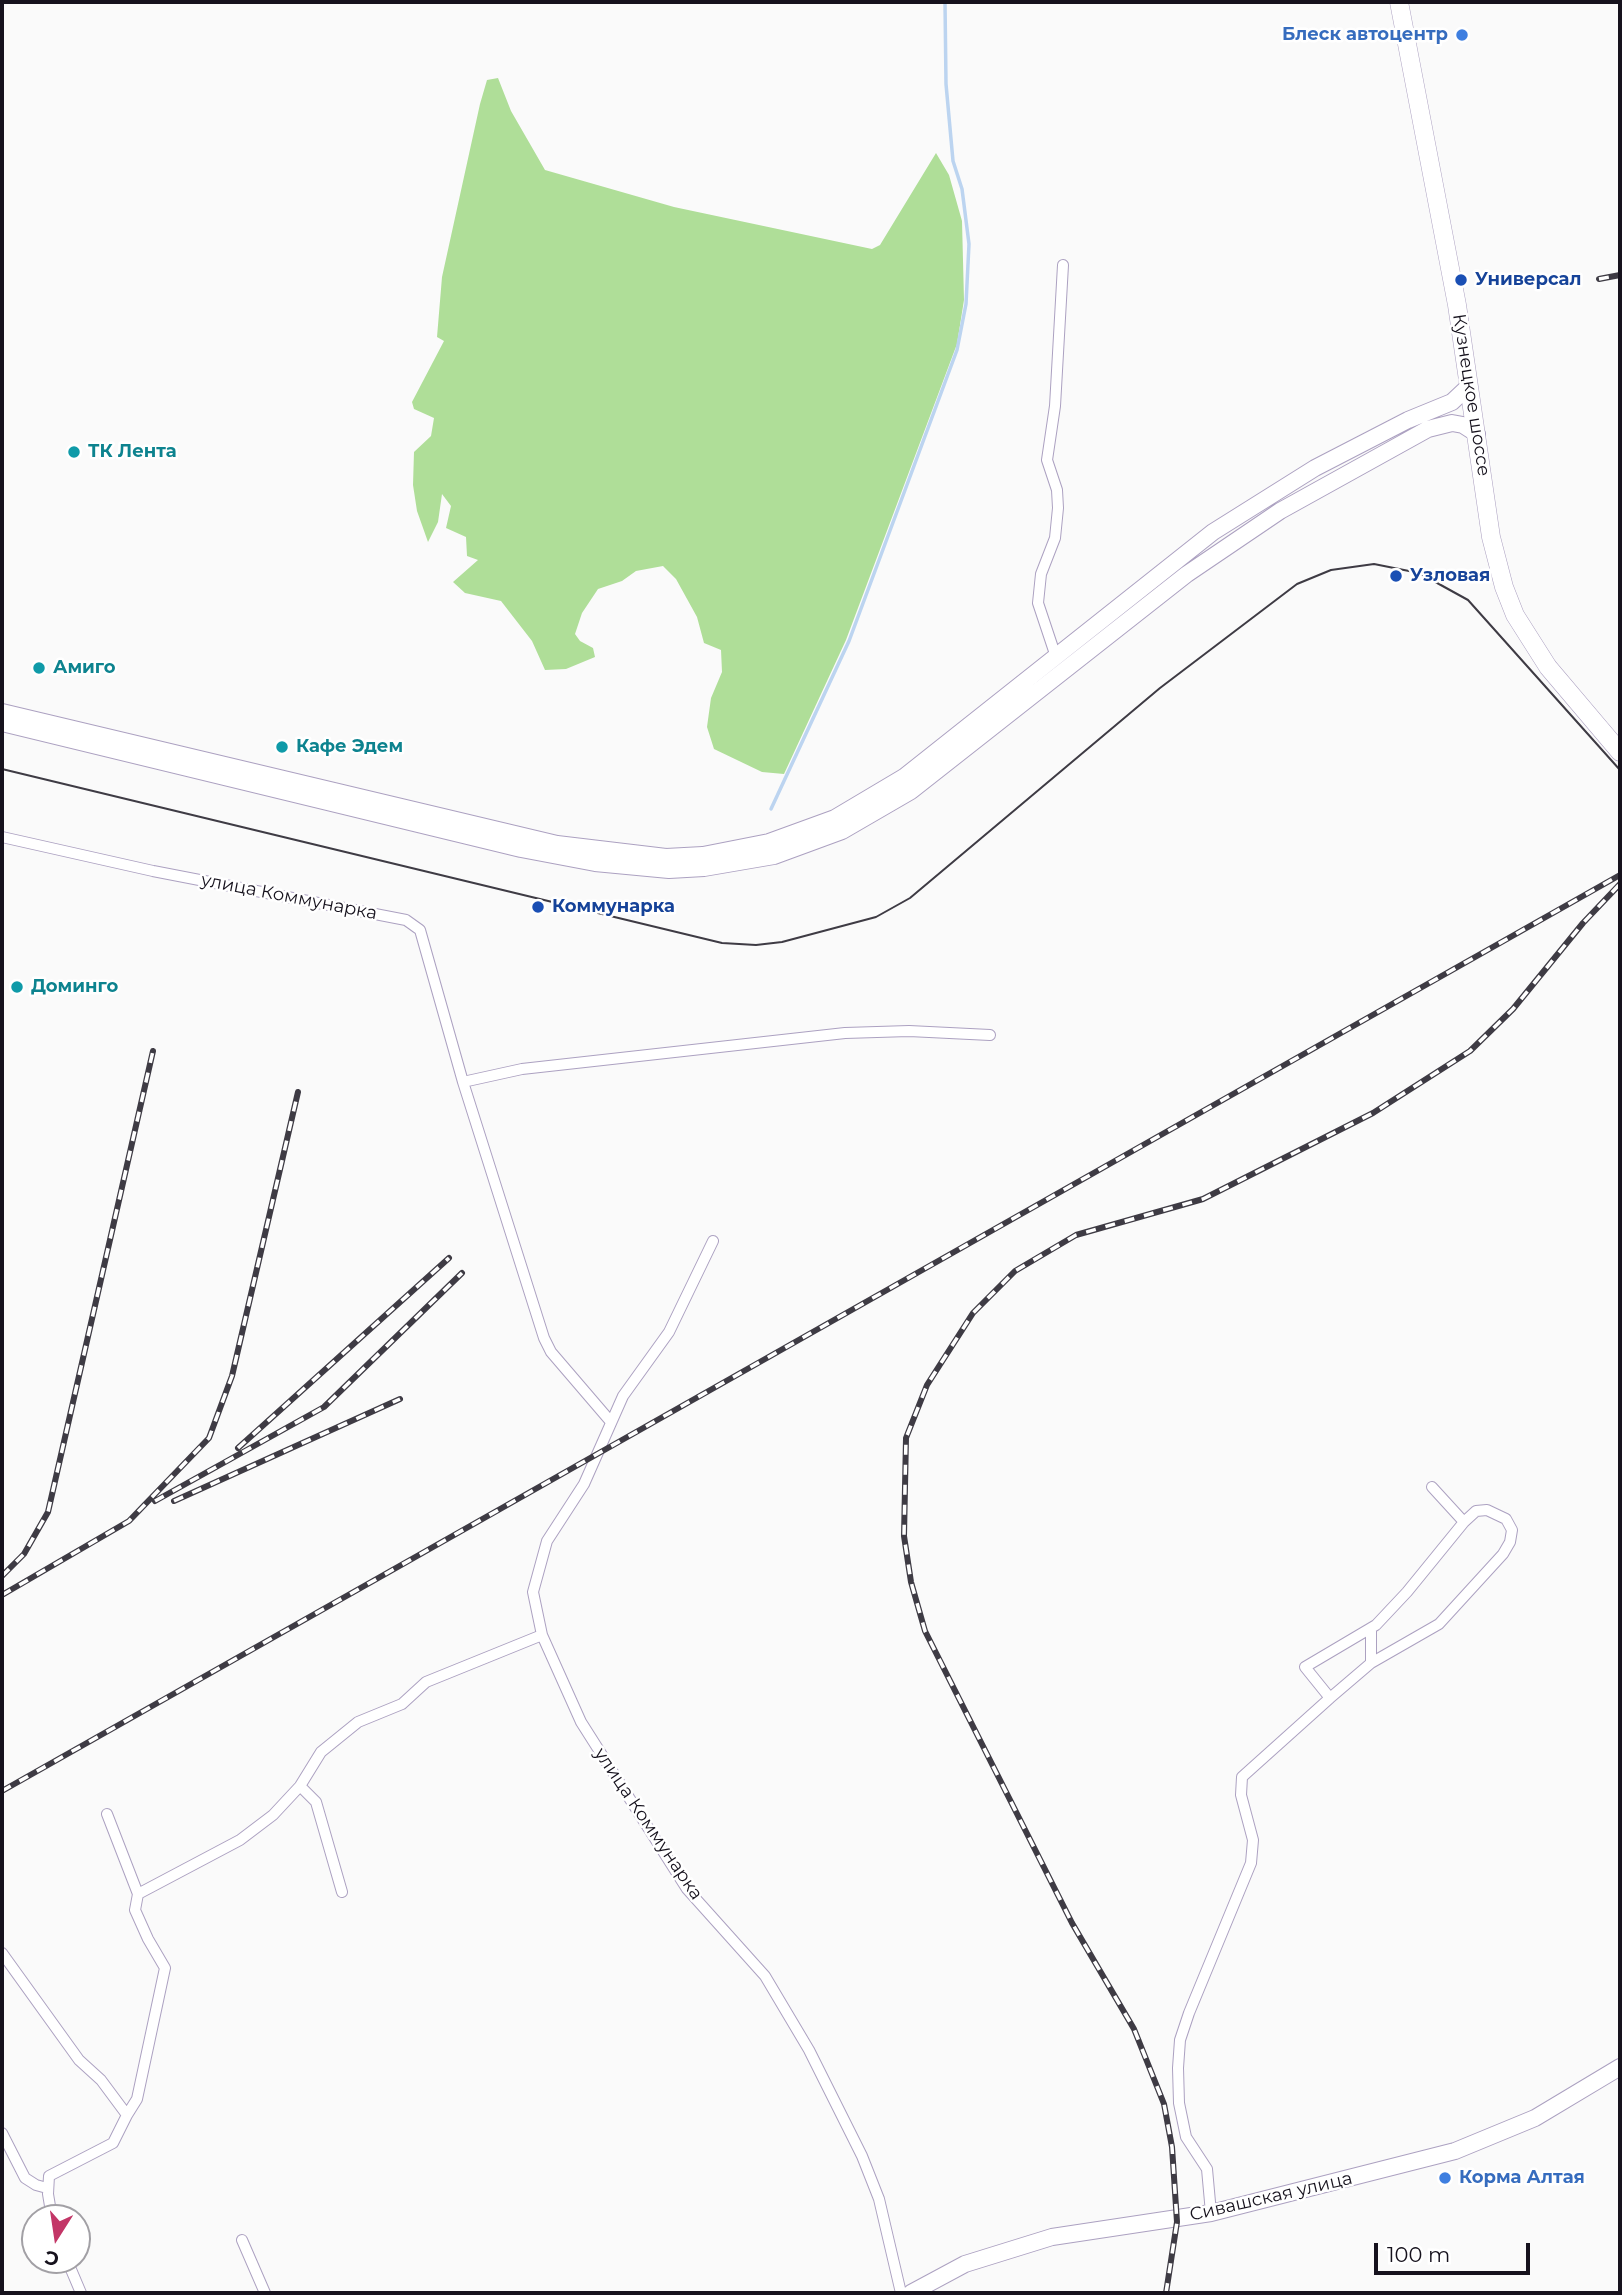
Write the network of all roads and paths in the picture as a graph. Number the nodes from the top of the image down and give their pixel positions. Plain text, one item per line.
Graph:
1 (1399, 2) edge
2 (1063, 265) dead end
3 (1469, 386) junction
4 (1478, 434) junction
5 (1056, 657) junction
6 (2, 712) edge
7 (2, 723) edge
8 (1620, 752) edge
9 (2, 837) edge
10 (990, 1035) dead end
11 (463, 1082) junction
12 (713, 1241) dead end
13 (611, 1422) junction
14 (1432, 1487) dead end
15 (1464, 1522) junction
16 (1371, 1628) junction
17 (542, 1635) junction
18 (1371, 1663) junction
19 (1331, 1698) junction
20 (300, 1786) junction
21 (107, 1814) dead end
22 (342, 1892) dead end
23 (138, 1894) junction
24 (2, 1953) edge
25 (1620, 2067) edge
26 (127, 2115) junction
27 (2, 2133) edge
28 (47, 2188) junction
29 (50, 2204) edge
30 (1211, 2213) junction
31 (242, 2240) dead end
32 (73, 2274) edge
33 (80, 2293) edge
34 (265, 2293) edge
35 (901, 2293) edge
36 (911, 2293) edge

1 - 3 main road, Кузнецкое шоссе
2 - 5 street
3 - 4 main road, Кузнецкое шоссе
3 - 5 main road
4 - 7 main road
4 - 8 main road, Кузнецкое шоссе
5 - 6 main road
9 - 11 street, улица Коммунарка
10 - 11 street
11 - 13 street, улица Коммунарка
12 - 13 street
13 - 17 street, улица Коммунарка
14 - 15 street
15 - 16 street
15 - 18 street
16 - 18 street
16 - 19 street
17 - 20 street
17 - 35 street, улица Коммунарка
18 - 19 street
19 - 30 street
20 - 22 street
20 - 23 street
21 - 23 street
23 - 26 street
24 - 26 street
25 - 30 main road, Сивашская улица
26 - 28 street
27 - 28 street
28 - 29 street
30 - 36 main road, Сивашская улица
31 - 34 street
32 - 33 street

